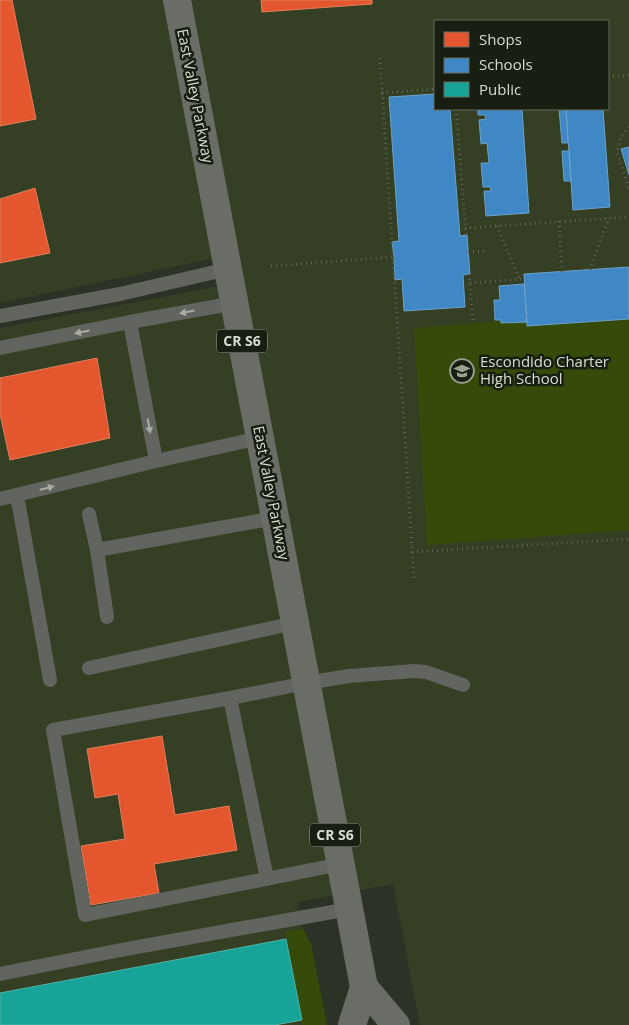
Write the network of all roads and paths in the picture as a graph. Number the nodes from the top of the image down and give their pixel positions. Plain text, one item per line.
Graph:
1 (177, 0) edge
2 (380, 58) dead end
3 (629, 75) edge
4 (609, 77) edge
5 (434, 89) edge
6 (382, 93) junction
7 (456, 110) edge
8 (629, 127) edge
9 (629, 188) edge
10 (629, 217) edge
11 (609, 218) junction
12 (559, 222) junction
13 (496, 226) junction
14 (465, 228) junction
15 (466, 235) dead end
16 (485, 250) dead end
17 (468, 252) dead end
18 (393, 257) junction
19 (271, 266) dead end
20 (228, 269) junction
21 (590, 270) dead end
22 (562, 272) dead end
23 (469, 274) dead end
24 (470, 283) junction
25 (235, 303) junction
26 (0, 316) edge
27 (130, 322) junction
28 (473, 322) dead end
29 (0, 348) edge
30 (260, 438) junction
31 (156, 461) junction
32 (17, 495) junction
33 (0, 499) edge
34 (89, 514) dead end
35 (275, 518) junction
36 (629, 538) edge
37 (97, 550) junction
38 (412, 552) junction
39 (414, 578) dead end
40 (106, 617) dead end
41 (295, 623) junction
42 (89, 668) dead end
43 (50, 680) dead end
44 (306, 683) junction
45 (463, 685) dead end
46 (230, 698) junction
47 (341, 864) junction
48 (267, 879) junction
49 (350, 909) junction
50 (0, 974) edge
51 (364, 987) junction
52 (352, 1025) edge
53 (396, 1025) edge

1 - 20 main road, East Valley Parkway / CR S6
2 - 6 path
3 - 4 path
5 - 6 path
6 - 18 path
7 - 14 path
8 - 9 path
10 - 11 path
11 - 12 path
11 - 21 path
12 - 13 path
12 - 22 path
13 - 14 path
13 - 24 path
14 - 15 path
16 - 17 path
18 - 19 path
18 - 38 path
20 - 25 main road, East Valley Parkway / CR S6
20 - 26 lane
23 - 24 path
24 - 28 path
25 -> 27 lane
25 - 30 main road, East Valley Parkway / CR S6
27 -> 29 lane
27 -> 31 lane
30 - 31 lane
30 - 35 main road, East Valley Parkway / CR S6
32 -> 31 lane
32 - 33 lane
32 - 43 lane
34 - 37 lane
35 - 37 lane
35 - 41 main road, East Valley Parkway / CR S6
36 - 38 path
37 - 40 lane
38 - 39 path
41 - 42 lane
41 - 44 main road, East Valley Parkway / CR S6
44 - 45 lane
44 - 46 lane
44 - 47 main road, East Valley Parkway / CR S6
46 - 48 lane
46 - 48 lane
47 - 48 lane
47 - 49 main road, East Valley Parkway / CR S6
49 - 50 lane
49 - 51 main road, East Valley Parkway / CR S6
51 - 52 main road, East Valley Parkway / CR S6
51 - 53 main road, East Valley Parkway / CR S6

